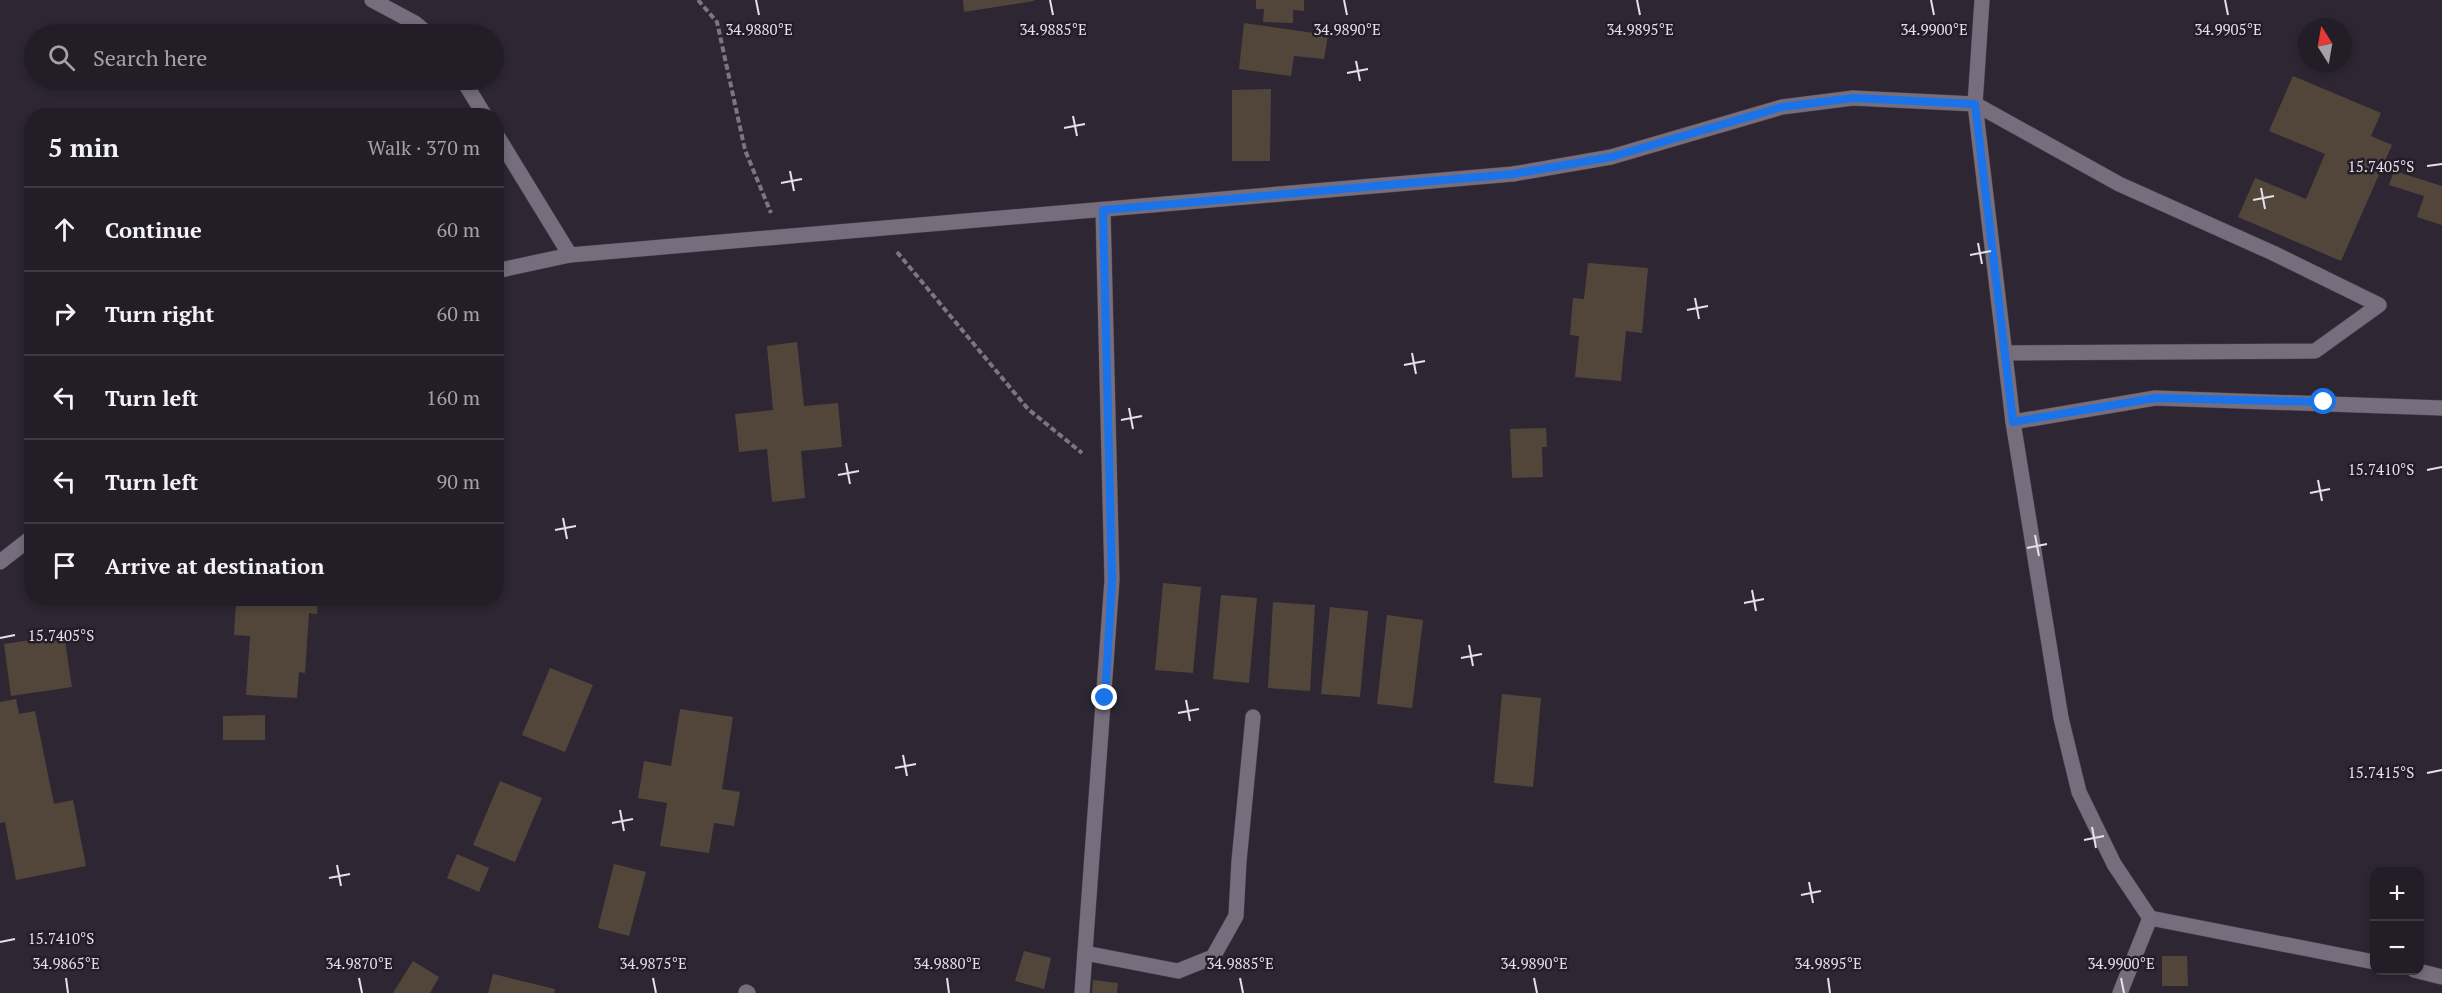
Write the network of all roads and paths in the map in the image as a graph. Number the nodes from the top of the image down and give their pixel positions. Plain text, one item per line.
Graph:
1 (372, 0) edge
2 (698, 0) edge
3 (1982, 0) edge
4 (417, 24) edge
5 (470, 90) edge
6 (1975, 104) junction
7 (480, 108) edge
8 (504, 147) edge
9 (1103, 210) junction
10 (877, 228) junction
11 (781, 236) junction
12 (570, 255) junction
13 (504, 269) edge
14 (2005, 353) junction
15 (2442, 408) edge
16 (2013, 422) junction
17 (1110, 476) junction
18 (24, 543) edge
19 (0, 562) edge
20 (1253, 717) dead end
21 (2150, 918) junction
22 (1085, 953) junction
23 (2370, 961) edge
24 (2424, 972) edge
25 (2442, 977) edge
26 (1082, 993) edge
27 (2120, 993) edge

1 - 4 street
2 - 11 path
3 - 6 street
5 - 7 street
6 - 9 street
6 - 14 street
6 - 14 street
8 - 12 street
9 - 10 street
9 - 17 street
10 - 11 street
10 - 17 path
11 - 12 street
12 - 13 street
14 - 16 street
15 - 16 street
16 - 21 street
17 - 22 street
18 - 19 street
20 - 22 street
21 - 23 street
21 - 27 street
22 - 26 street
24 - 25 street

